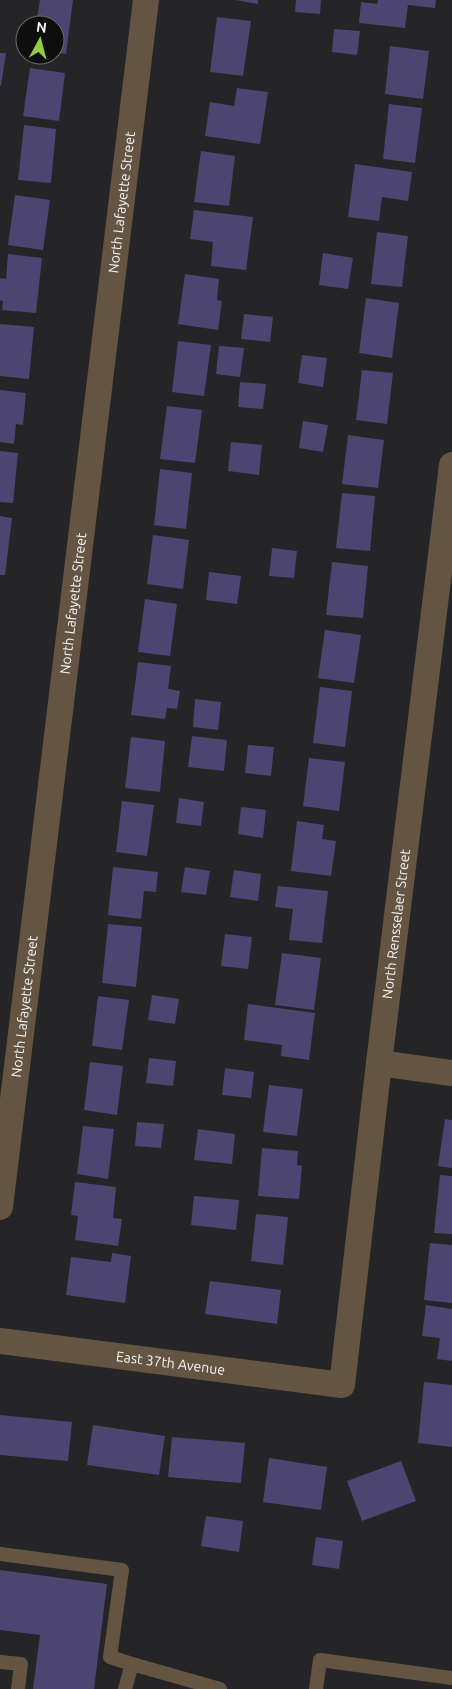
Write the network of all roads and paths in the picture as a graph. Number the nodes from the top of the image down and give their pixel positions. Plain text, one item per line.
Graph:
1 (146, 0) edge
2 (452, 465) edge
3 (379, 1063) junction
4 (452, 1073) edge
5 (0, 1207) edge
6 (0, 1341) edge
7 (342, 1385) joint
8 (0, 1554) edge
9 (0, 1662) edge
10 (132, 1664) junction
11 (452, 1678) edge
12 (18, 1689) edge
13 (125, 1689) edge
14 (220, 1689) edge
15 (316, 1689) edge

1 - 5 street, North Lafayette Street
2 - 3 street, North Rensselaer Street
3 - 4 street
3 - 7 street, North Rensselaer Street
6 - 7 street, East 37th Avenue
8 - 10 lane
9 - 12 lane
10 - 13 lane
10 - 14 lane
11 - 15 lane

